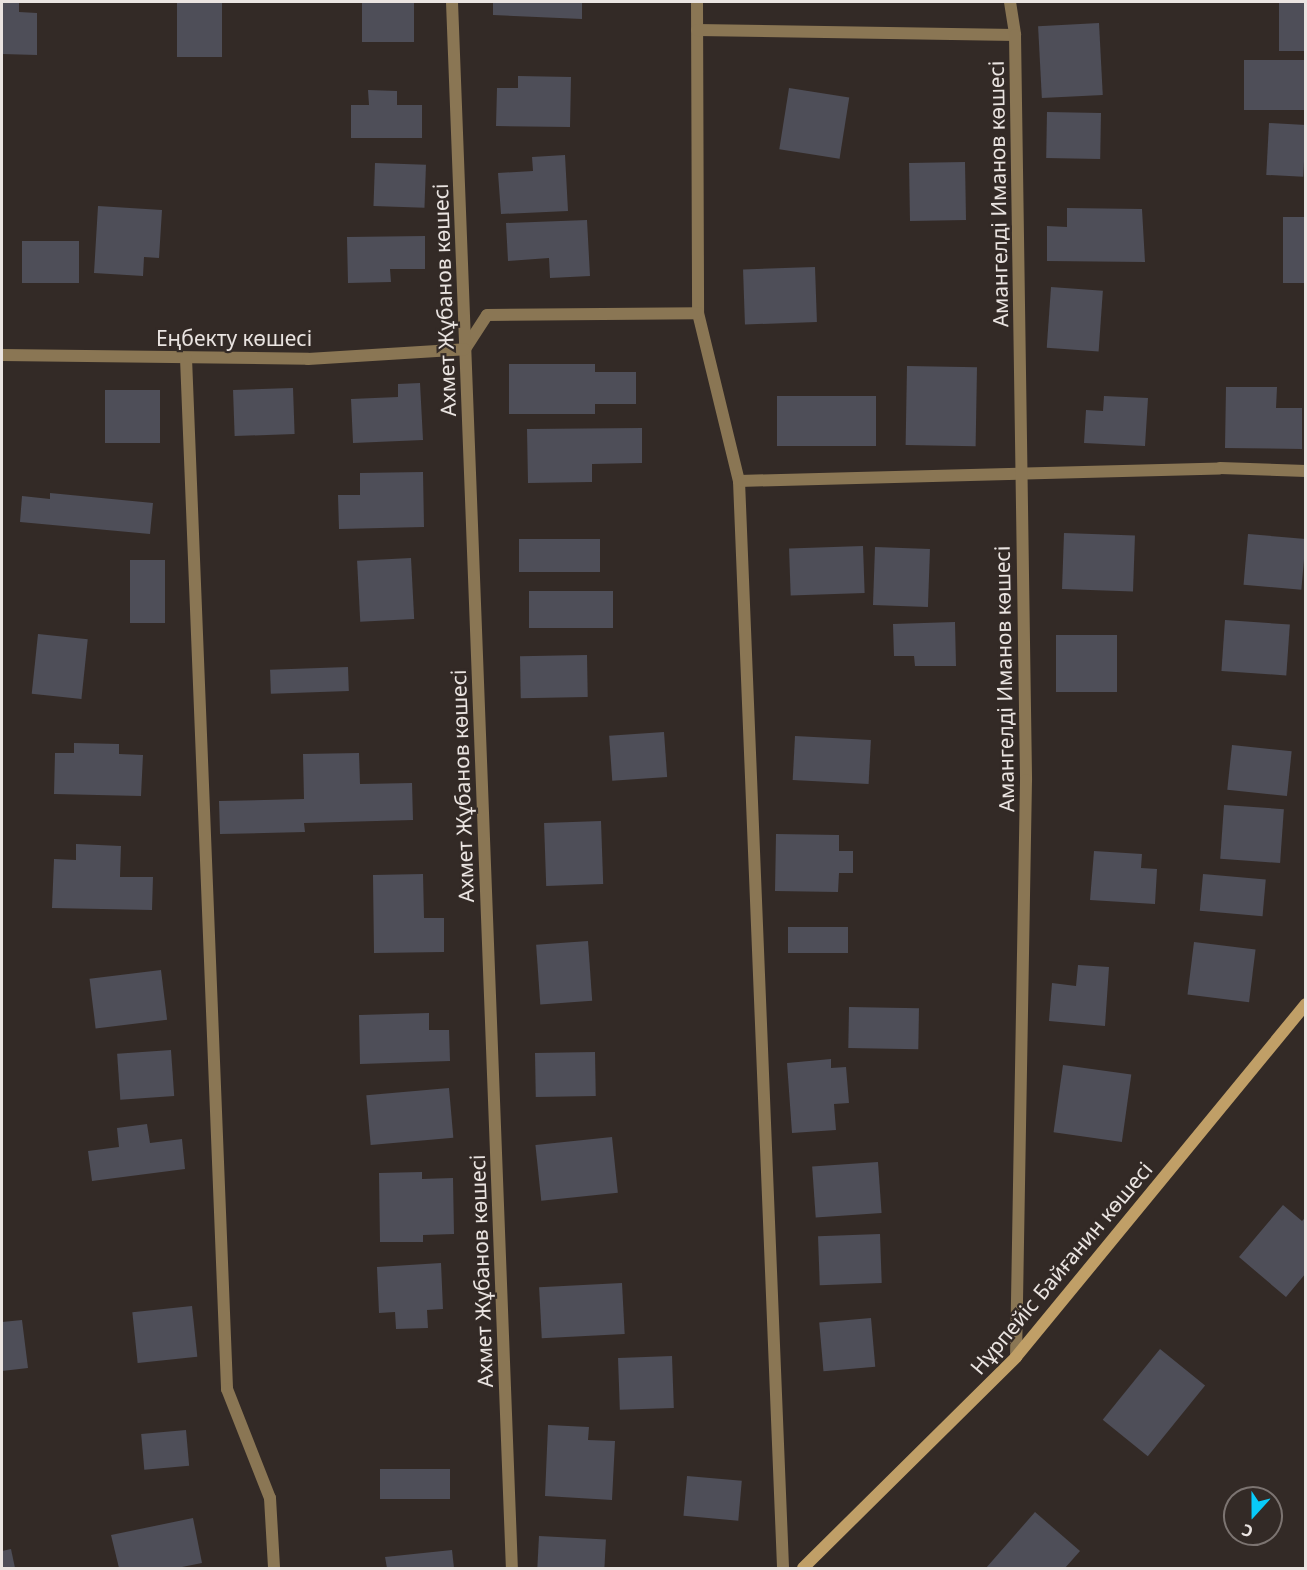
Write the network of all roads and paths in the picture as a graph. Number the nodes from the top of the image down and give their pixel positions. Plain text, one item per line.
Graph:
1 (452, 2) edge
2 (697, 2) edge
3 (1010, 2) edge
4 (697, 30) junction
5 (1015, 35) junction
6 (698, 313) junction
7 (465, 349) junction
8 (2, 355) edge
9 (186, 358) junction
10 (1305, 471) edge
11 (1022, 476) junction
12 (740, 481) junction
13 (1305, 1004) edge
14 (1016, 1357) junction
15 (274, 1569) edge
16 (512, 1569) edge
17 (783, 1569) edge
18 (803, 1569) edge

1 - 7 street, Ахмет Жұбанов көшесі
2 - 4 street
3 - 5 street, Амангелді Иманов көшесі
4 - 5 street
4 - 6 street
5 - 11 street, Амангелді Иманов көшесі
6 - 7 street
6 - 12 street
7 - 9 street, Еңбекту көшесі
7 - 16 street, Ахмет Жұбанов көшесі
8 - 9 street, Еңбекту көшесі
9 - 15 street
10 - 11 street
11 - 12 street
11 - 14 street, Амангелді Иманов көшесі
12 - 17 street
13 - 14 street, Нұрпейіс Байғанин көшесі
14 - 18 street, Нұрпейіс Байғанин көшесі

